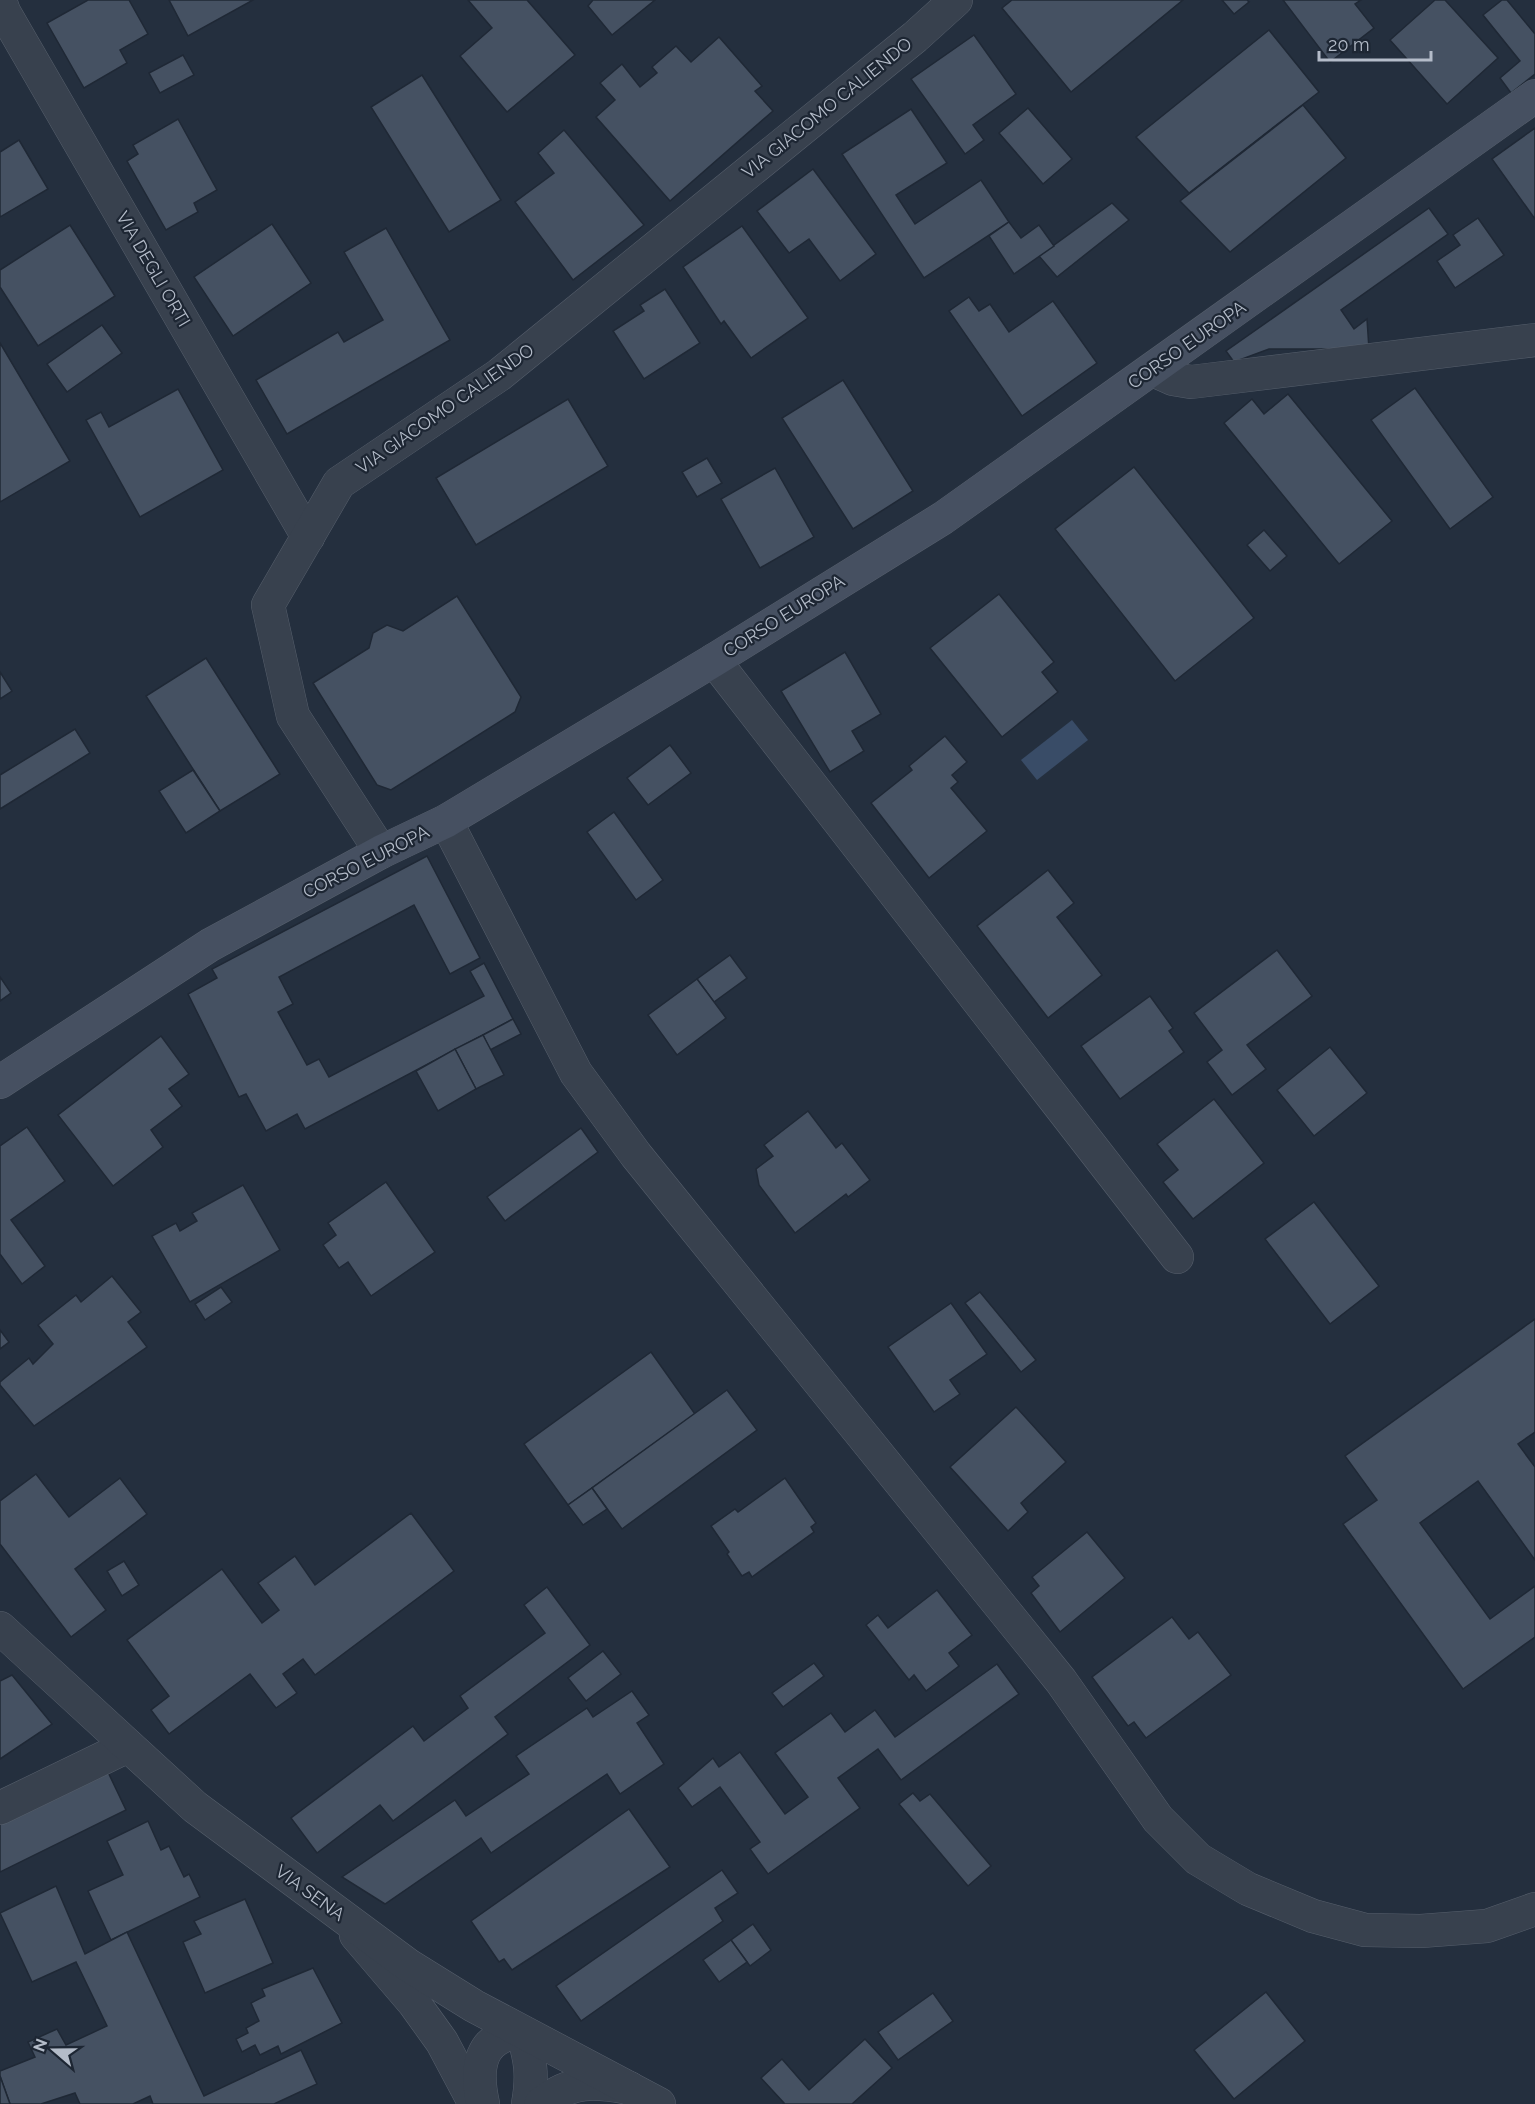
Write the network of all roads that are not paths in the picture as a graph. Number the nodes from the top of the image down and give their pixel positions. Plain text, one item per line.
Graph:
1 (956, 0) edge
2 (9, 4) edge
3 (1535, 96) edge
4 (1535, 340) edge
5 (1153, 369) junction
6 (308, 537) junction
7 (714, 660) junction
8 (446, 821) junction
9 (381, 852) junction
10 (0, 1082) edge
11 (1177, 1257) dead end
12 (0, 1628) edge
13 (128, 1746) junction
14 (0, 1808) edge
15 (1535, 1909) edge
16 (335, 1911) junction
17 (522, 2032) junction
18 (629, 2088) junction
19 (475, 2104) edge
20 (483, 2104) edge
21 (528, 2104) edge
22 (542, 2104) edge
23 (658, 2104) edge

1 - 6 street, VIA GIACOMO CALIENDO
2 - 6 street, VIA DEGLI ORTI
3 - 5 main road, CORSO EUROPA
4 - 5 street
5 - 7 main road, CORSO EUROPA
6 - 9 street, VIA GIACOMO CALIENDO
7 - 8 main road, CORSO EUROPA
7 - 11 street
8 - 9 main road, CORSO EUROPA
8 - 15 street
9 - 10 main road, CORSO EUROPA
12 - 13 street, VIA SENA
13 - 14 street
13 - 16 street, VIA SENA
16 - 17 street, VIA SENA
16 - 19 street
17 - 18 street, VIA SENA
17 - 20 street
17 - 21 street
18 - 22 street
18 - 23 street, VIA SENA

